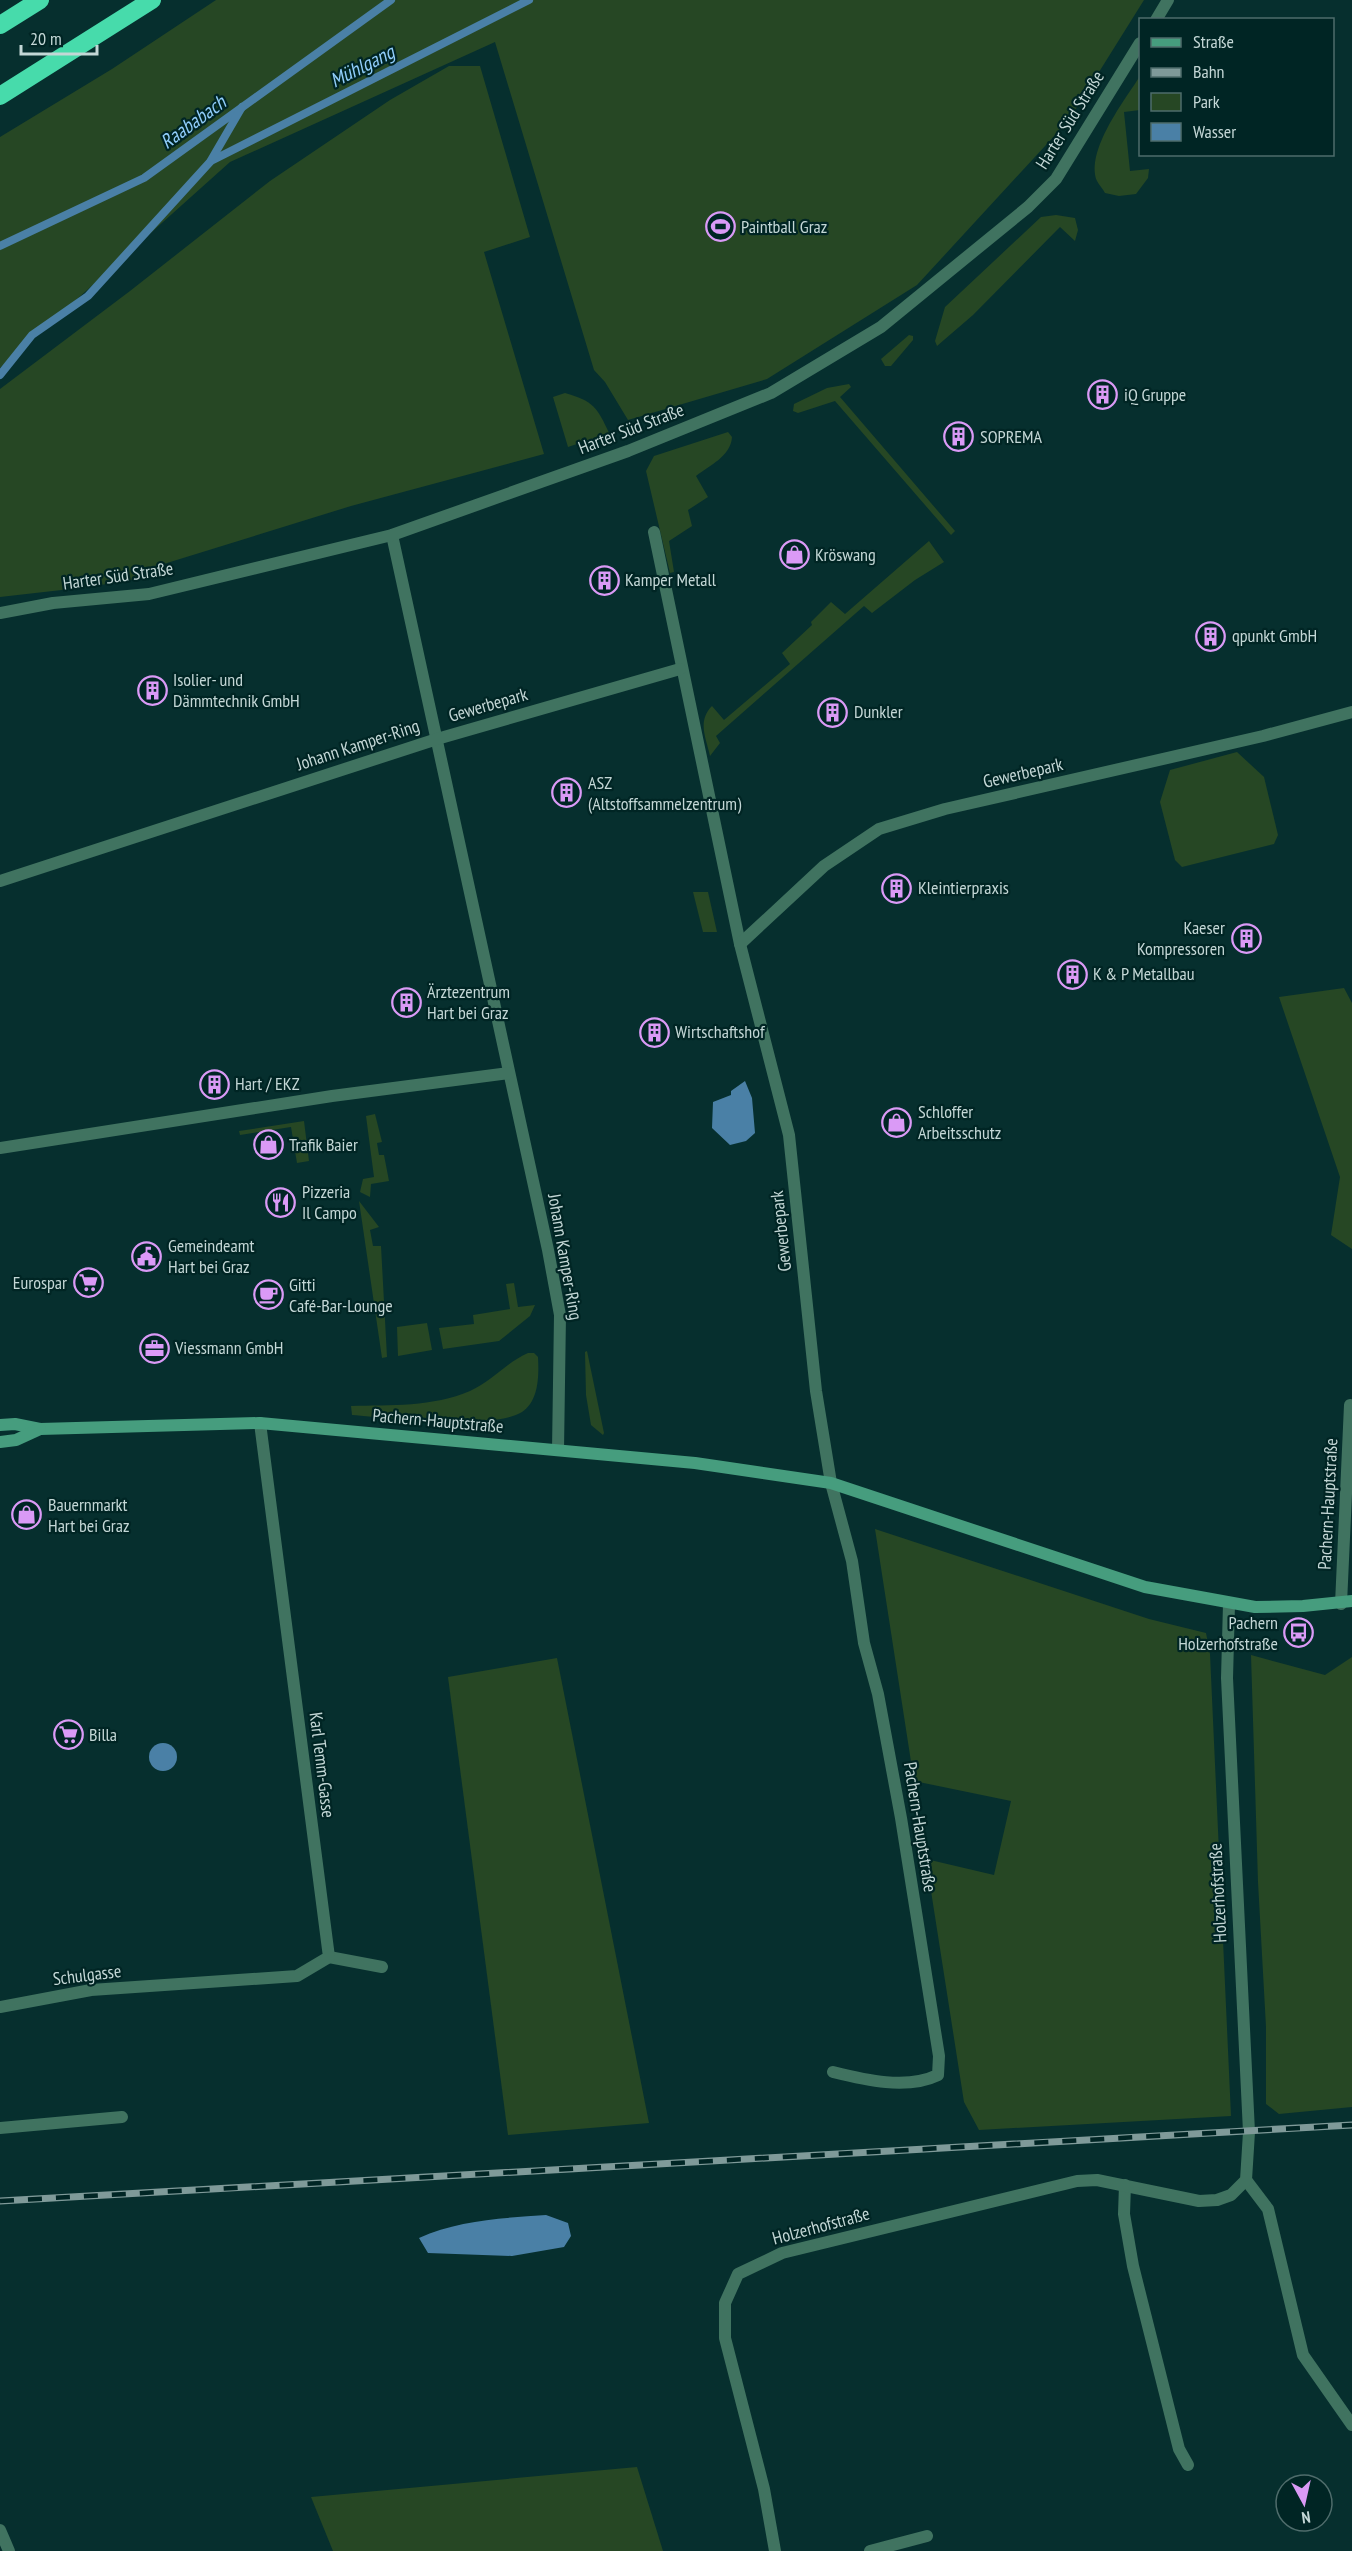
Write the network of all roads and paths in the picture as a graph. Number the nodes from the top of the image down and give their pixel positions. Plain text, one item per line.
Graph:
1 (40, 0) edge
2 (152, 0) edge
3 (1168, 0) edge
4 (1157, 18) edge
5 (0, 25) edge
6 (1139, 45) edge
7 (0, 96) edge
8 (654, 532) dead end
9 (392, 535) junction
10 (0, 613) edge
11 (680, 669) junction
12 (1352, 712) edge
13 (437, 739) junction
14 (0, 880) edge
15 (740, 944) junction
16 (509, 1073) junction
17 (0, 1148) edge
18 (1350, 1405) dead end
19 (260, 1423) junction
20 (0, 1425) edge
21 (39, 1429) junction
22 (0, 1442) edge
23 (558, 1450) junction
24 (831, 1483) junction
25 (1346, 1602) edge
26 (1230, 1604) junction
27 (329, 1957) junction
28 (382, 1967) dead end
29 (0, 2007) edge
30 (833, 2072) dead end
31 (122, 2117) dead end
32 (0, 2128) edge
33 (1246, 2180) junction
34 (1125, 2185) junction
35 (1352, 2425) edge
36 (1188, 2465) dead end
37 (0, 2530) edge
38 (927, 2536) dead end
39 (9, 2551) edge
40 (775, 2551) edge
41 (870, 2551) edge

1 - 5 highway
2 - 7 highway
3 - 4 street
6 - 9 street, Harter Süd Straße
8 - 11 street, Gewerbepark
9 - 10 street, Harter Süd Straße
9 - 13 street, Gewerbepark
11 - 13 street, Gewerbepark
11 - 15 street, Gewerbepark
12 - 15 street, Gewerbepark
13 - 14 street, Johann Kamper-Ring
13 - 16 street, Johann Kamper-Ring
15 - 24 street, Gewerbepark
16 - 17 street
16 - 23 street, Johann Kamper-Ring
18 - 25 street, Pachern-Hauptstraße
19 - 21 main road, Pachern-Hauptstraße
19 - 23 main road, Pachern-Hauptstraße
19 - 27 street, Karl Temm-Gasse
20 - 21 main road, Pachern-Hauptstraße
21 - 22 main road, Pachern-Hauptstraße
23 - 24 main road, Pachern-Hauptstraße
24 - 26 main road, Pachern-Hauptstraße
24 - 30 street, Pachern-Hauptstraße
25 - 26 main road, Pachern-Hauptstraße
26 - 33 street, Holzerhofstraße
27 - 28 street
27 - 29 street, Schulgasse
31 - 32 street
33 - 34 street, Holzerhofstraße
33 - 35 street
34 - 36 street
34 - 40 street, Holzerhofstraße
37 - 39 street
38 - 41 street

